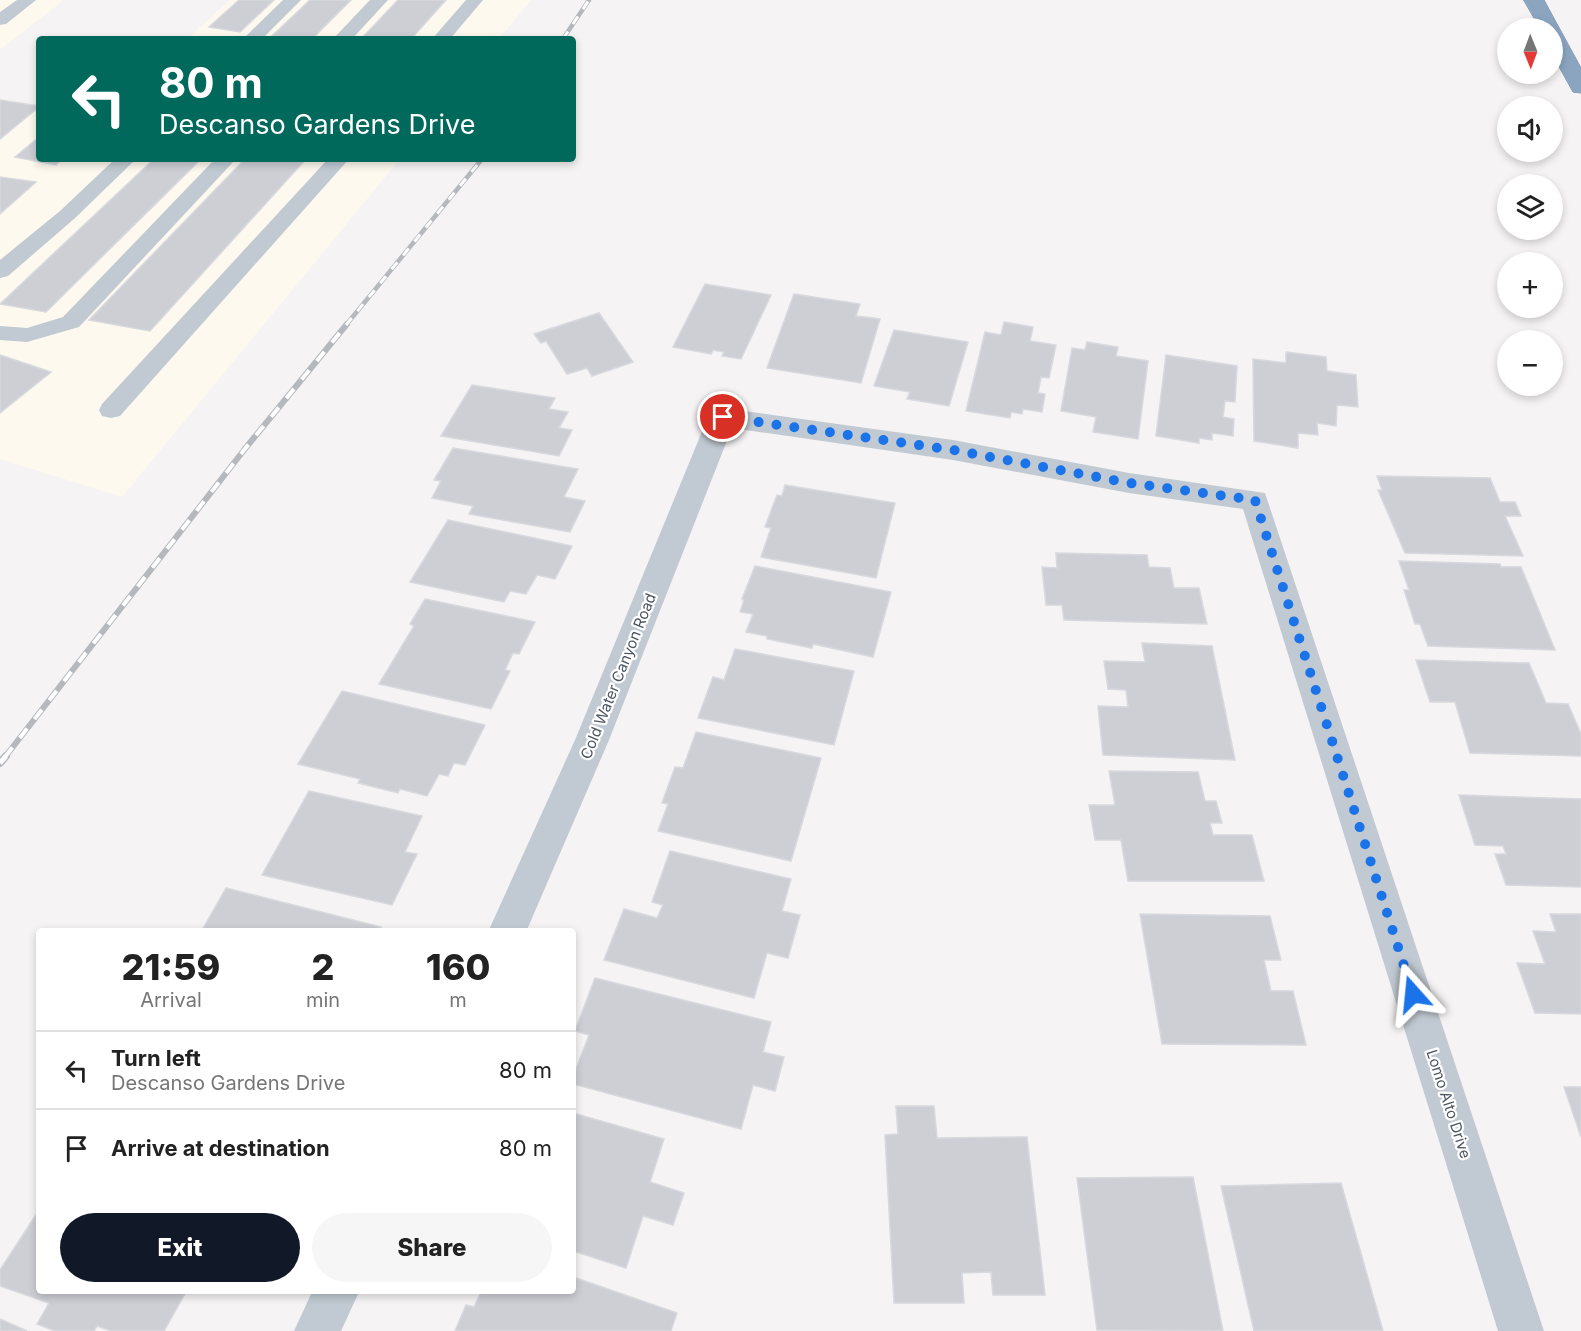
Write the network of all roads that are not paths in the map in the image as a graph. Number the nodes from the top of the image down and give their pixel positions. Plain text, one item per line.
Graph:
1 (28, 0) edge
2 (293, 0) edge
3 (380, 0) edge
4 (475, 0) edge
5 (1534, 0) edge
6 (1544, 18) edge
7 (0, 20) edge
8 (255, 36) edge
9 (345, 36) edge
10 (444, 36) edge
11 (1563, 54) edge
12 (1581, 87) edge
13 (123, 162) edge
14 (223, 162) edge
15 (336, 162) edge
16 (0, 271) edge
17 (0, 333) edge
18 (111, 410) dead end
19 (723, 417) joint
20 (509, 928) edge
21 (335, 1294) edge
22 (317, 1331) edge
23 (1521, 1331) edge

1 - 7 lane
2 - 8 lane
3 - 9 lane
4 - 10 lane
5 - 6 highway
11 - 12 highway
13 - 16 lane
14 - 17 lane
15 - 18 lane
19 - 20 street, Cold Water Canyon Road
19 - 23 street, Lomo Alto Drive
21 - 22 street

